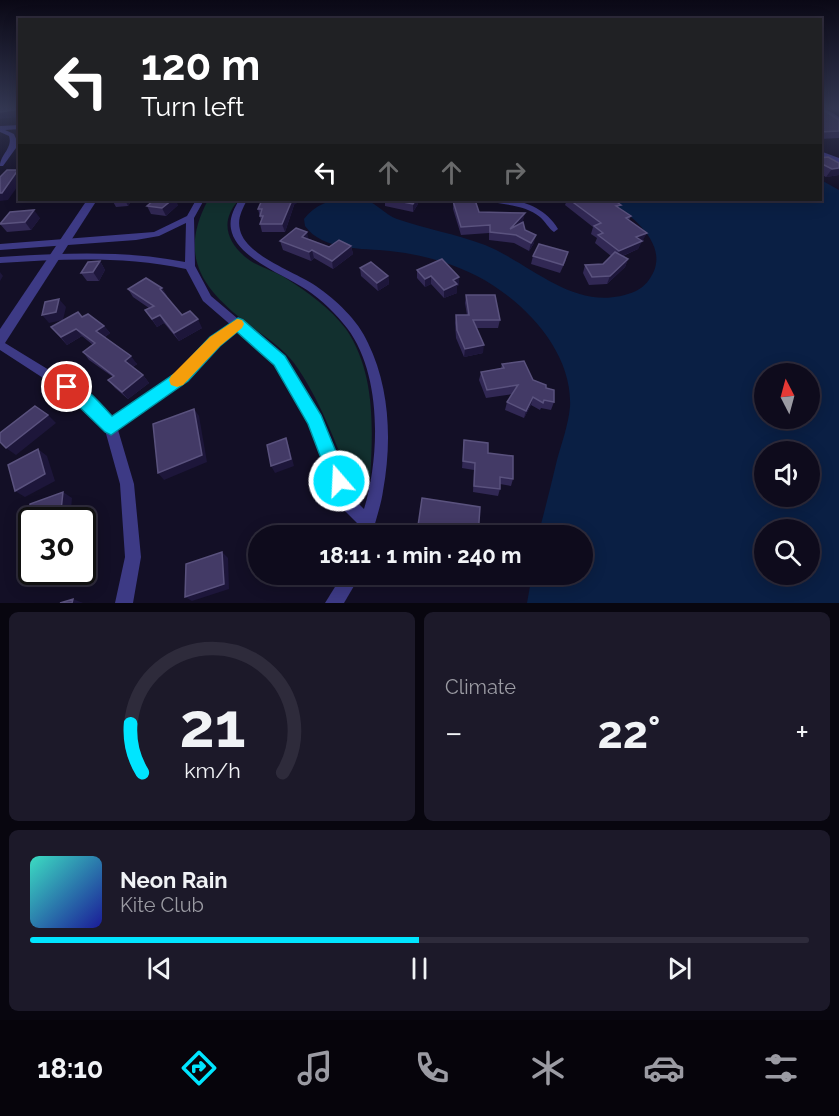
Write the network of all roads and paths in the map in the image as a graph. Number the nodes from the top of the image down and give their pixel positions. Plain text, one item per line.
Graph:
1 (13, 137) edge
2 (822, 154) edge
3 (839, 161) edge
4 (0, 164) edge
5 (91, 201) edge
6 (199, 201) edge
7 (242, 201) edge
8 (497, 201) edge
9 (190, 218) junction
10 (554, 230) dead end
11 (63, 243) junction
12 (0, 247) edge
13 (54, 256) junction
14 (0, 260) edge
15 (189, 266) junction
16 (238, 324) junction
17 (0, 339) edge
18 (0, 344) edge
19 (111, 427) junction
20 (367, 522) junction
21 (366, 525) edge
22 (346, 585) edge
23 (124, 603) edge
24 (334, 603) edge

1 - 4 street
2 - 3 street
5 - 11 street
6 - 9 street
7 - 20 street
8 - 10 street
9 - 11 street
9 - 15 street
11 - 12 street
11 - 13 street
13 - 14 street
13 - 15 street
13 - 17 street
15 - 16 street
16 - 19 lane
16 - 20 street
18 - 19 street
19 - 23 street
20 - 21 street
22 - 24 street

